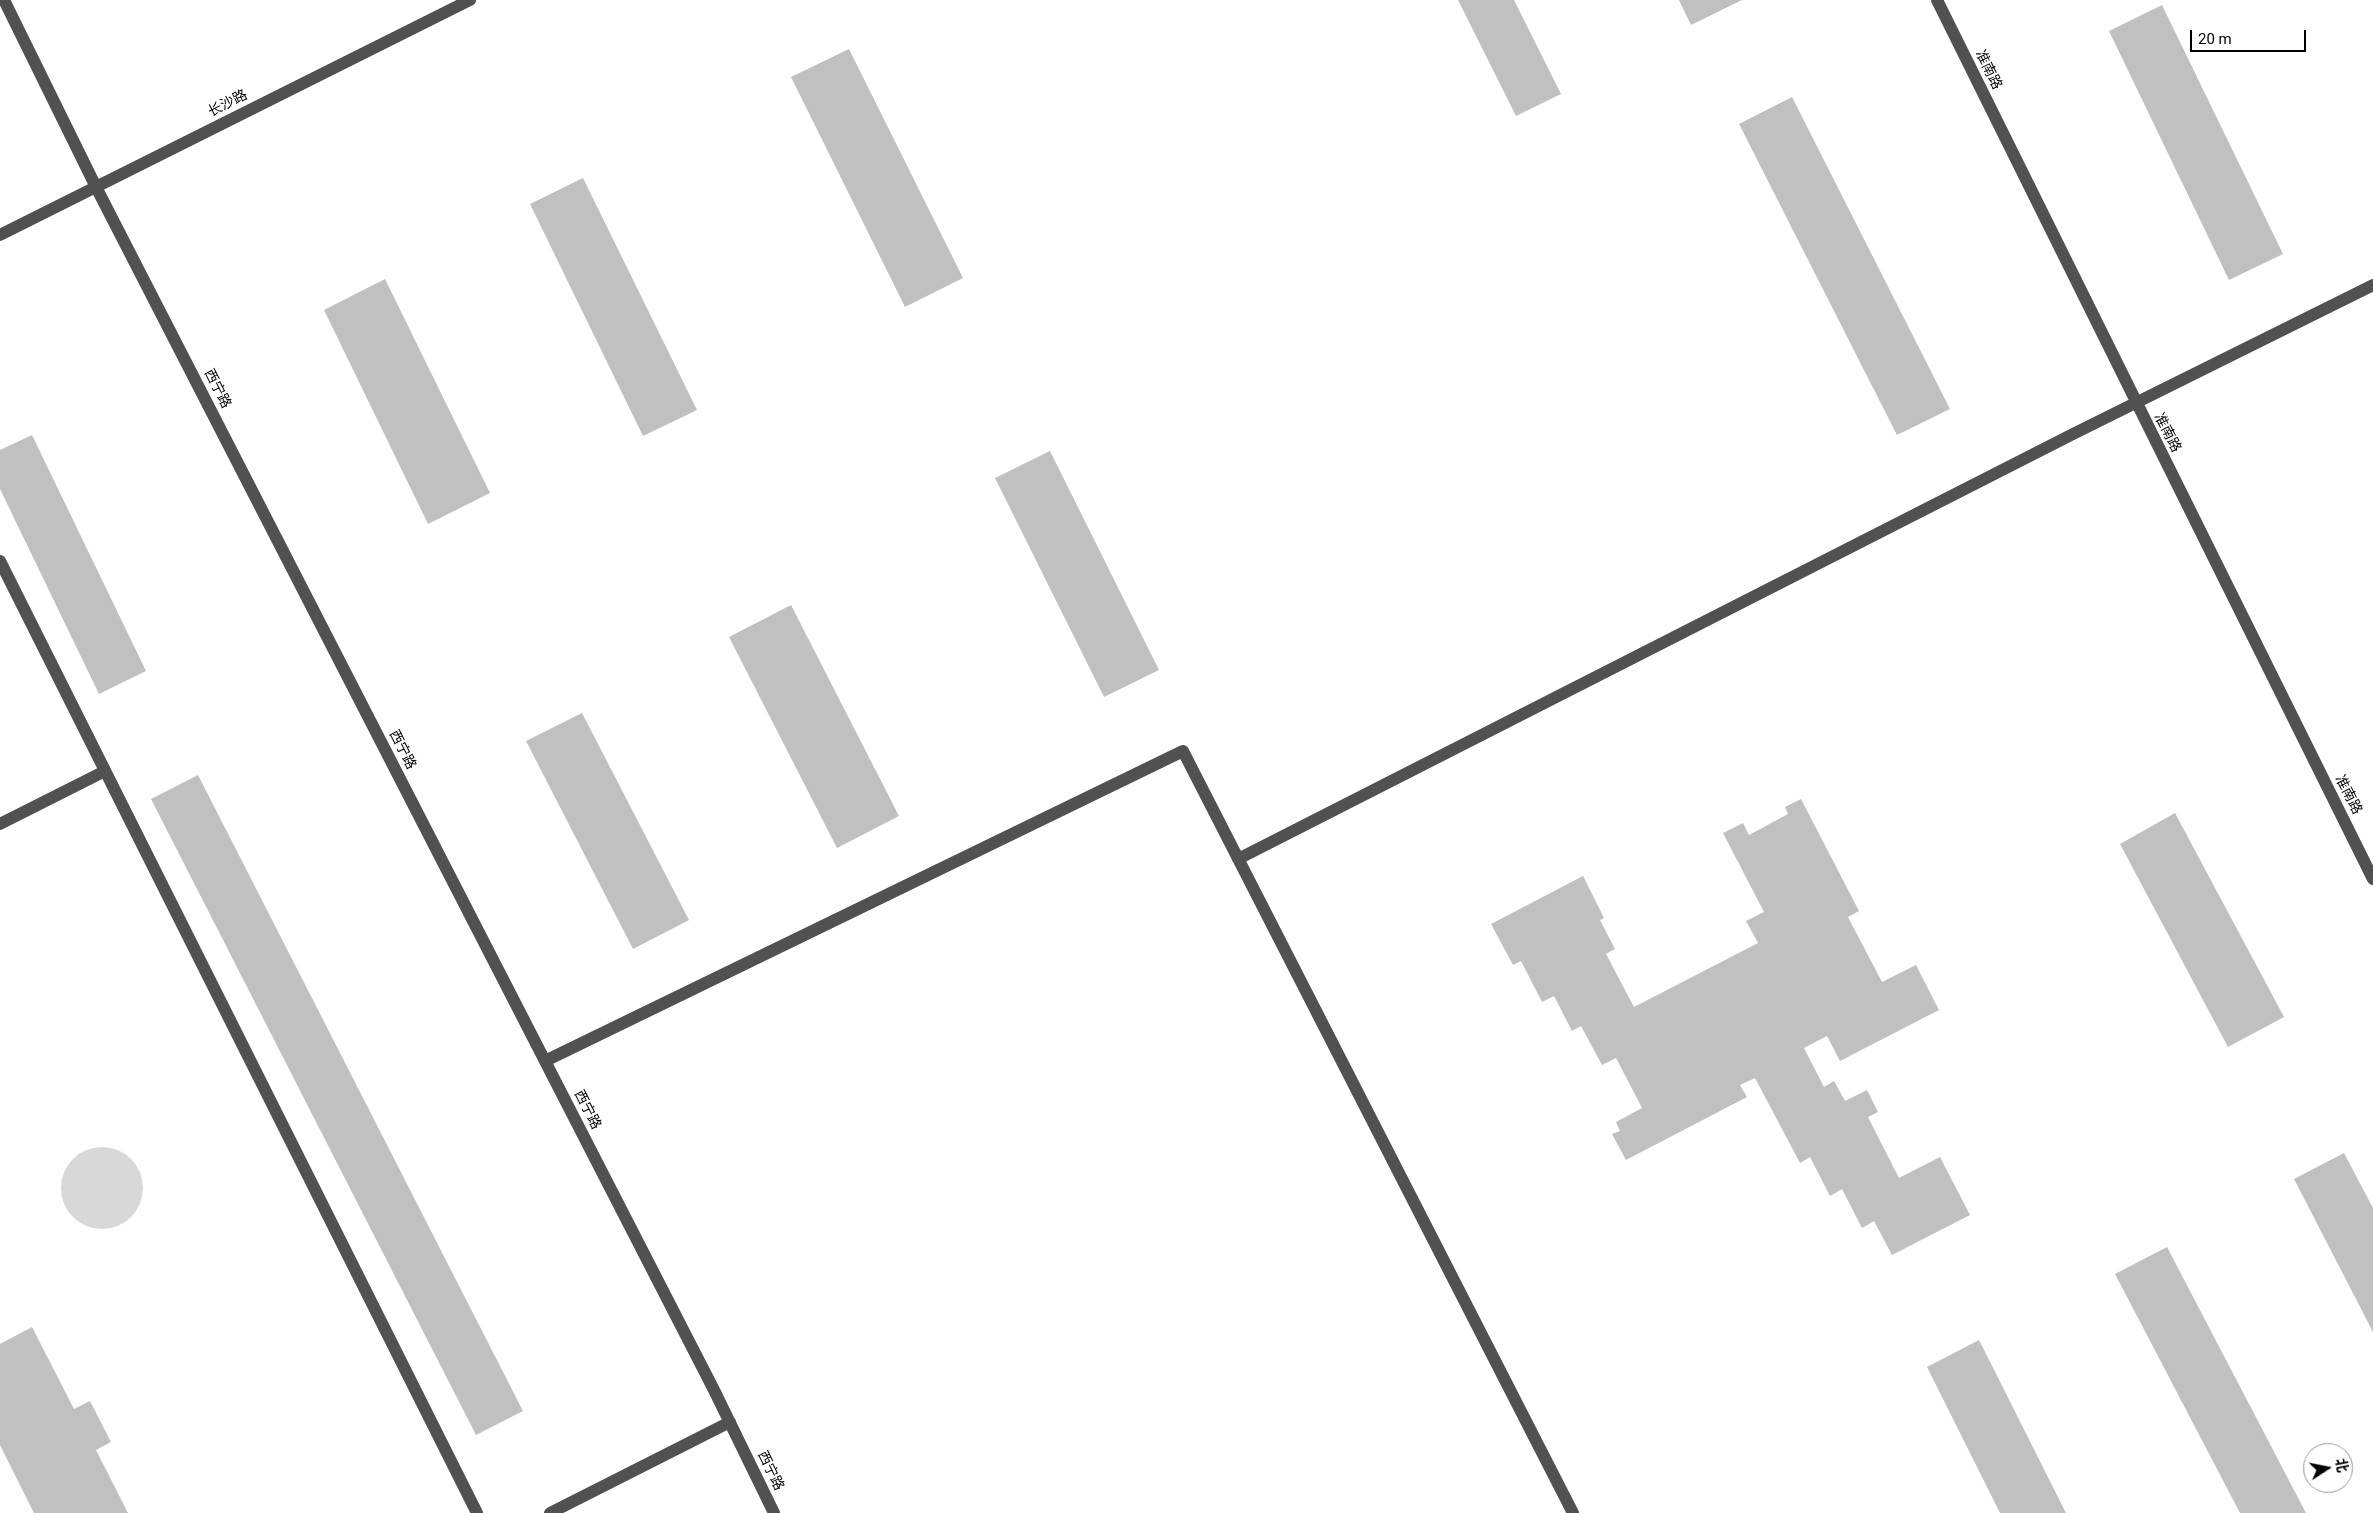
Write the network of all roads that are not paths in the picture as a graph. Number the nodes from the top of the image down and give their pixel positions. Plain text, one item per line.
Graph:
1 (4, 0) edge
2 (470, 0) edge
3 (1937, 0) edge
4 (96, 187) junction
5 (0, 235) edge
6 (2373, 285) edge
7 (2135, 403) junction
8 (0, 561) edge
9 (105, 771) junction
10 (0, 824) edge
11 (1238, 858) junction
12 (2373, 879) edge
13 (544, 1061) junction
14 (730, 1422) junction
15 (477, 1513) edge
16 (550, 1513) edge
17 (774, 1513) edge
18 (1573, 1513) edge

1 - 4 street, 西宁路
2 - 4 street, 长沙路
3 - 7 street, 准南路
4 - 5 street, 长沙路
4 - 13 street, 西宁路
6 - 7 street
7 - 11 street
7 - 12 street, 准南路
8 - 9 street
9 - 10 street
9 - 15 street
11 - 13 street
11 - 18 street
13 - 14 street, 西宁路
14 - 16 street
14 - 17 street, 西宁路

